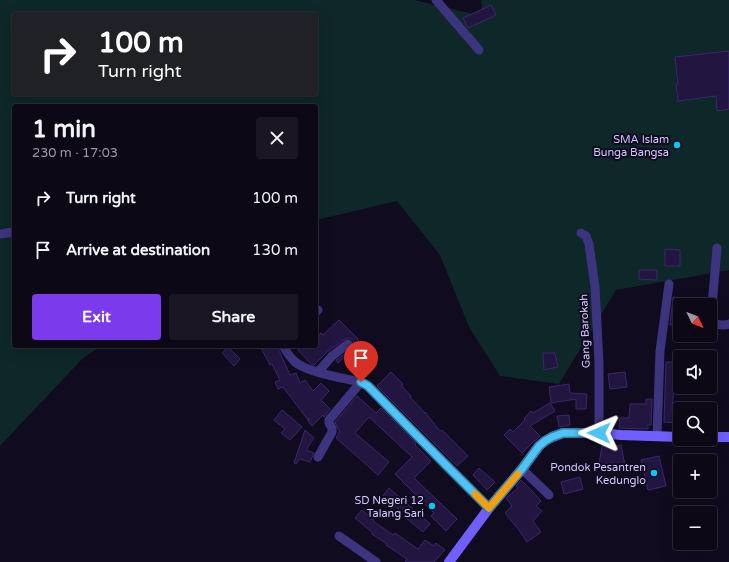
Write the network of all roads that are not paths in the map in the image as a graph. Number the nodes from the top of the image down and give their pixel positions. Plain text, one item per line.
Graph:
1 (436, 0) edge
2 (479, 50) dead end
3 (12, 232) edge
4 (580, 233) dead end
5 (0, 234) edge
6 (717, 248) dead end
7 (669, 284) dead end
8 (729, 324) edge
9 (348, 344) dead end
10 (284, 348) edge
11 (318, 372) junction
12 (361, 382) junction
13 (599, 433) junction
14 (657, 436) junction
15 (673, 437) edge
16 (717, 437) edge
17 (729, 437) edge
18 (318, 457) dead end
19 (522, 469) junction
20 (549, 495) dead end
21 (489, 508) junction
22 (339, 536) dead end
23 (376, 562) edge
24 (449, 562) edge

1 - 2 street
3 - 5 street
4 - 13 street, Gang Barokah
6 - 8 street
7 - 14 street
9 - 11 street
10 - 11 street
11 - 12 street
12 - 18 street
12 - 21 street
13 - 14 street
13 - 19 street
14 - 15 street
16 - 17 street
19 - 20 street
19 - 21 street
21 - 24 street
22 - 23 street

